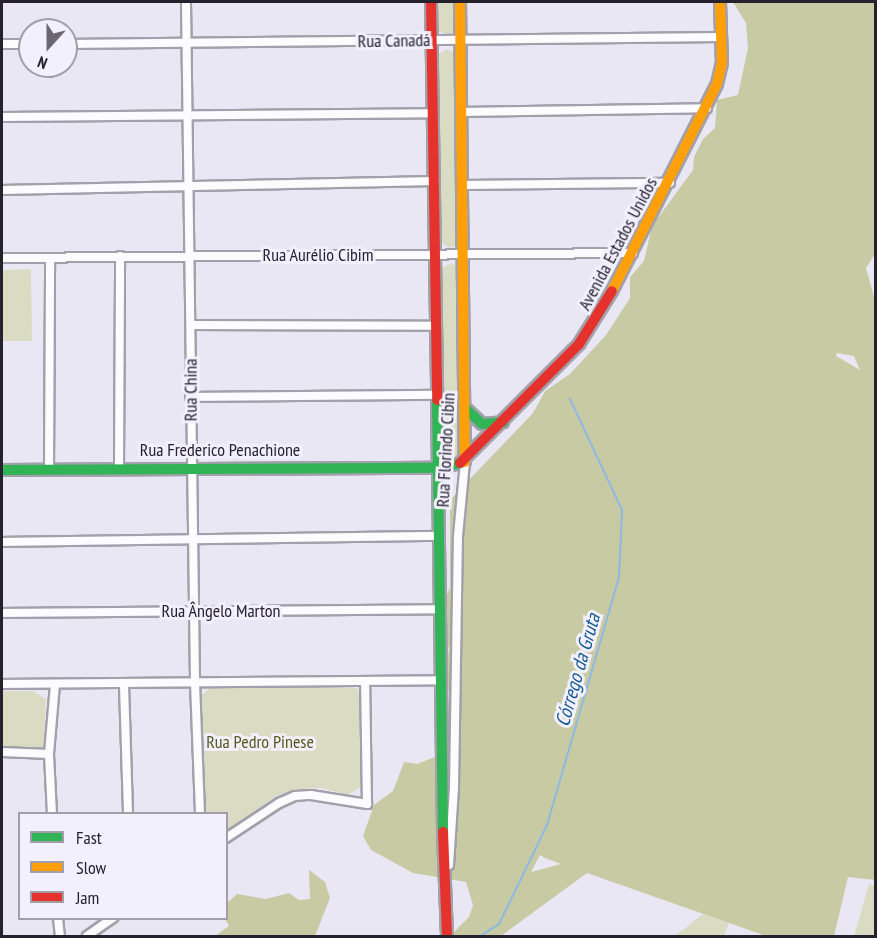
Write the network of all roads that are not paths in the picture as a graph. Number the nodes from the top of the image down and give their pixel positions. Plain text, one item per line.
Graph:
1 (186, 2) edge
2 (431, 2) edge
3 (460, 2) edge
4 (720, 2) edge
5 (721, 37) junction
6 (432, 40) junction
7 (460, 41) junction
8 (2, 44) edge
9 (18, 44) edge
10 (78, 44) edge
11 (187, 44) junction
12 (707, 108) junction
13 (462, 112) junction
14 (188, 113) junction
15 (433, 113) junction
16 (2, 117) edge
17 (435, 181) junction
18 (670, 183) junction
19 (463, 185) junction
20 (188, 186) junction
21 (2, 190) edge
22 (634, 253) junction
23 (437, 254) junction
24 (464, 254) junction
25 (189, 255) junction
26 (120, 256) junction
27 (2, 258) edge
28 (50, 258) junction
29 (191, 325) junction
30 (437, 326) junction
31 (438, 395) junction
32 (190, 397) junction
33 (466, 409) junction
34 (503, 422) junction
35 (465, 462) junction
36 (119, 466) junction
37 (192, 467) junction
38 (439, 468) junction
39 (49, 469) junction
40 (2, 470) edge
41 (439, 536) junction
42 (193, 538) junction
43 (2, 542) edge
44 (440, 609) junction
45 (194, 611) junction
46 (2, 613) edge
47 (441, 680) junction
48 (365, 681) junction
49 (195, 683) junction
50 (2, 684) edge
51 (55, 684) junction
52 (124, 685) junction
53 (2, 753) edge
54 (49, 754) junction
55 (52, 812) edge
56 (128, 812) edge
57 (200, 812) edge
58 (228, 837) edge
59 (446, 899) junction
60 (58, 920) edge
61 (110, 920) edge
62 (447, 935) edge
63 (60, 936) edge
64 (87, 936) edge

1 - 11 street, Rua China
2 - 6 street, Rua Florindo Cibin
3 - 7 street, Rua Florindo Cibin
4 - 5 street, Avenida Estados Unidos
5 - 7 street, Rua Canadá
5 - 12 street, Avenida Estados Unidos
6 - 7 street, Rua Canadá
6 - 11 street, Rua Canadá
6 - 15 street, Rua Florindo Cibin
7 - 13 street, Rua Florindo Cibin
8 - 9 street
10 - 11 street, Rua Canadá
11 - 14 street, Rua China
12 - 13 street
12 - 18 street, Avenida Estados Unidos
13 - 19 street, Rua Florindo Cibin
14 - 15 street
14 - 16 street
14 - 20 street, Rua China
15 - 17 street, Rua Florindo Cibin
17 - 20 street
17 - 23 street, Rua Florindo Cibin
18 - 19 street
18 - 22 street, Avenida Estados Unidos
19 - 24 street, Rua Florindo Cibin
20 - 21 street
20 - 25 street, Rua China
22 - 24 street, Rua Aurélio Cibim
22 - 34 street, Avenida Estados Unidos
23 - 24 street, Rua Aurélio Cibim
23 - 25 street, Rua Aurélio Cibim
23 - 30 street, Rua Florindo Cibin
24 - 33 street, Rua Florindo Cibin
25 - 26 street, Rua Aurélio Cibim
25 - 29 street, Rua China
26 - 28 street, Rua Aurélio Cibim
26 - 36 street
27 - 28 street, Rua Aurélio Cibim
28 - 39 street
29 - 30 street
29 - 32 street, Rua China
30 - 31 street, Rua Florindo Cibin
31 - 32 street
31 - 38 street, Rua Florindo Cibin
32 - 37 street, Rua China
33 - 34 street
33 - 35 street, Rua Florindo Cibin
34 - 35 street, Avenida Estados Unidos
35 - 38 street, Rua Frederico Penachione
35 - 59 street, Rua Florindo Cibin
36 - 37 street, Rua Frederico Penachione
36 - 39 street, Rua Frederico Penachione
37 - 38 street, Rua Frederico Penachione
37 - 42 street, Rua China
38 - 41 street, Rua Florindo Cibin
39 - 40 street, Rua Frederico Penachione
41 - 42 street
41 - 44 street, Rua Florindo Cibin
42 - 43 street
42 - 45 street, Rua China
44 - 45 street, Rua Ângelo Marton
44 - 47 street, Rua Florindo Cibin
45 - 46 street, Rua Ângelo Marton
45 - 49 street, Rua China
47 - 48 street
47 - 59 street, Rua Florindo Cibin
48 - 49 street
48 - 58 street
49 - 52 street
49 - 57 street, Rua China
50 - 51 street
51 - 52 street
51 - 54 street
52 - 56 street
53 - 54 street
54 - 55 street
59 - 62 street, Rua Florindo Cibin
60 - 63 street
61 - 64 street

